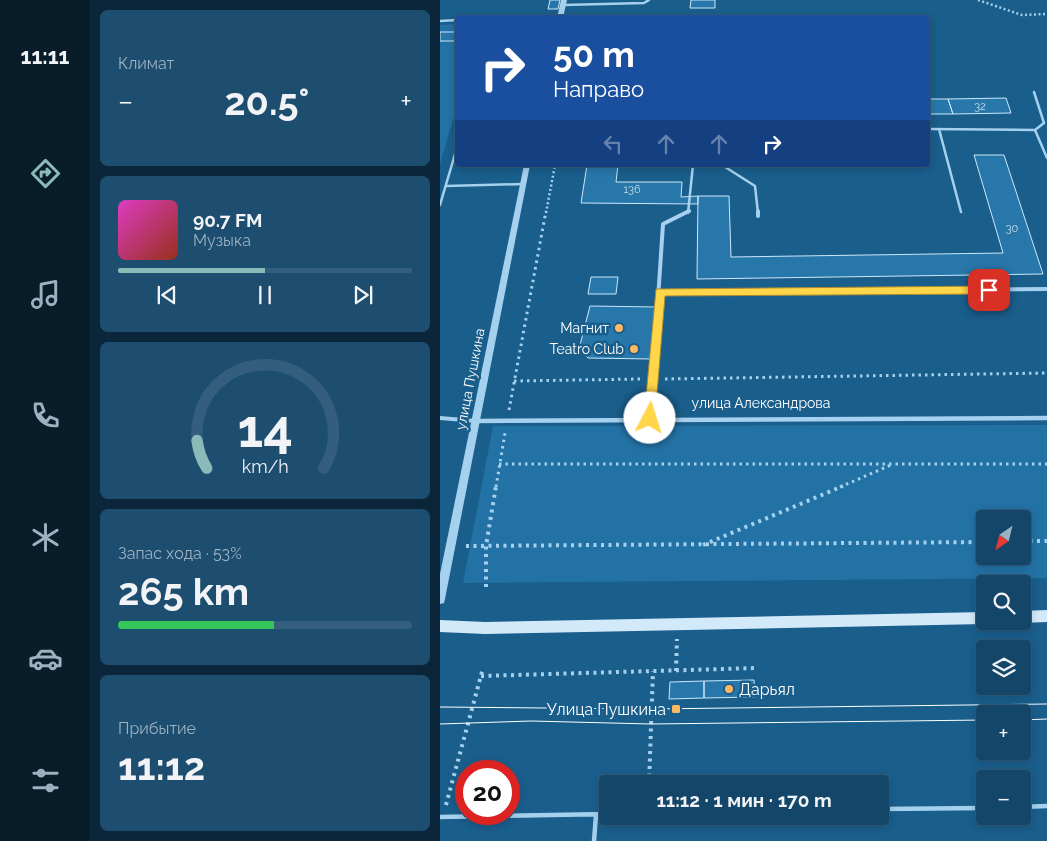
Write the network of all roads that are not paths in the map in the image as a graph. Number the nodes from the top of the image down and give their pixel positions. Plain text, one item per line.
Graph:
1 (650, 0) edge
2 (564, 3) edge
3 (455, 20) edge
4 (440, 21) edge
5 (1034, 92) dead end
6 (930, 129) edge
7 (940, 129) junction
8 (1035, 130) junction
9 (455, 154) edge
10 (1047, 158) edge
11 (527, 167) edge
12 (693, 167) edge
13 (725, 167) edge
14 (523, 184) junction
15 (446, 186) junction
16 (440, 205) edge
17 (961, 212) dead end
18 (758, 216) dead end
19 (1047, 289) edge
20 (660, 292) junction
21 (440, 418) edge
22 (650, 418) junction
23 (1047, 418) edge
24 (476, 421) junction
25 (440, 599) edge
26 (1047, 616) edge
27 (1031, 617) edge
28 (976, 618) edge
29 (440, 626) edge
30 (1047, 806) edge
31 (1031, 807) edge
32 (976, 808) edge
33 (889, 810) edge
34 (596, 814) joint
35 (441, 817) edge
36 (594, 841) edge

1 - 2 lane
3 - 4 lane
5 - 8 lane
6 - 7 lane
7 - 8 lane
7 - 17 lane
8 - 10 lane
9 - 15 lane
11 - 14 street, улица Пушкина
12 - 20 lane
13 - 18 lane
14 - 15 lane
14 - 24 street, улица Пушкина
15 - 16 lane
19 - 20 lane
20 - 22 lane
21 - 24 lane
22 - 23 street, улица Александрова
22 - 24 street, улица Александрова
24 - 25 street, улица Пушкина
26 - 27 main road
28 - 29 main road
30 - 31 lane
32 - 33 lane
34 - 35 lane
34 - 36 lane

